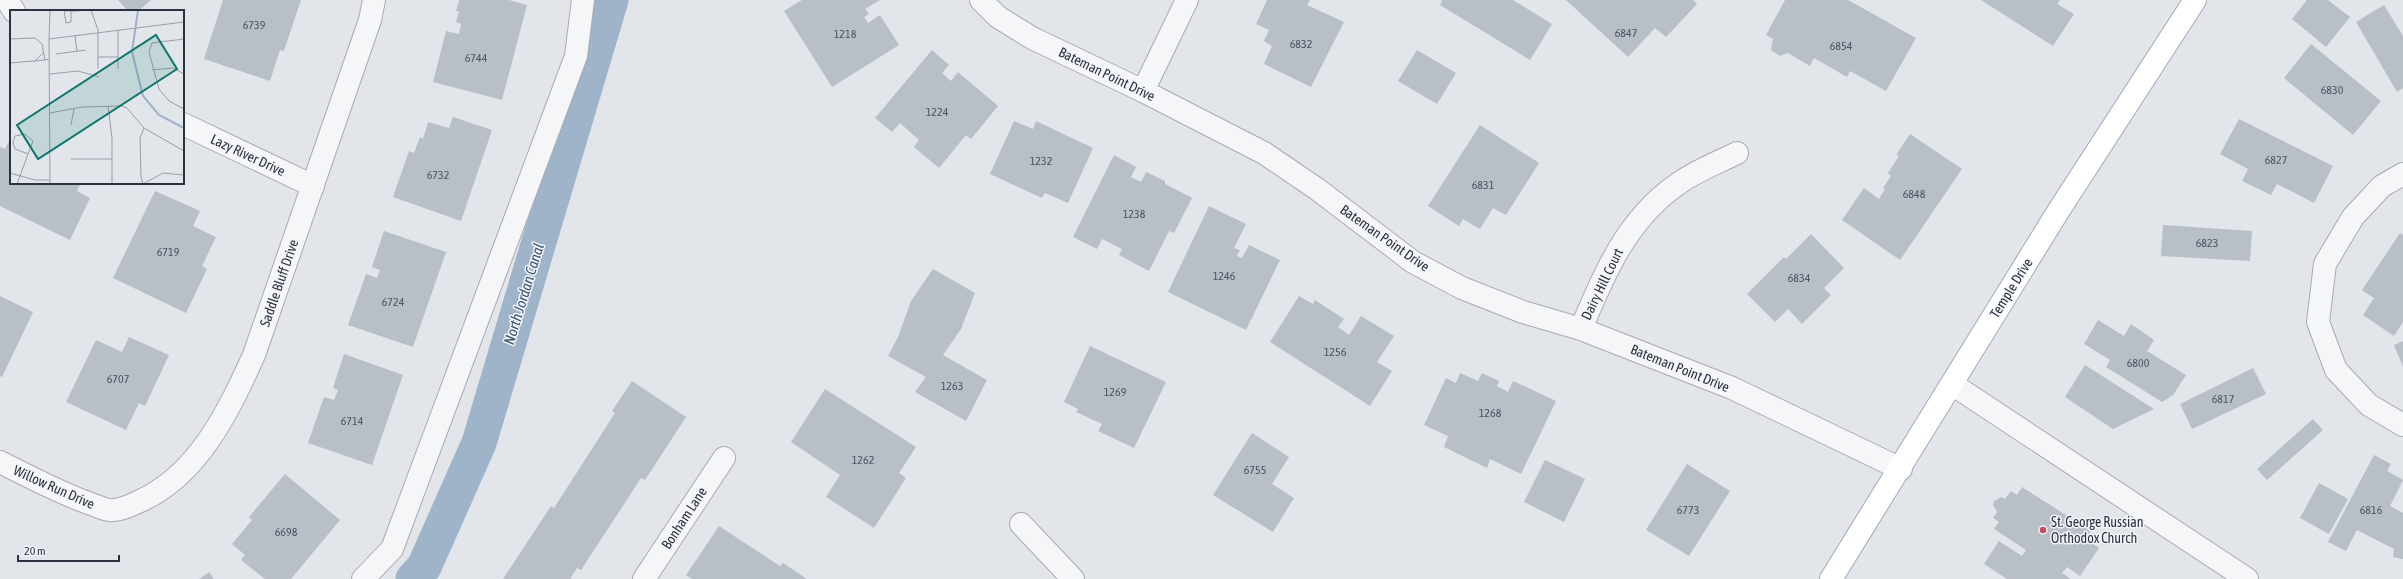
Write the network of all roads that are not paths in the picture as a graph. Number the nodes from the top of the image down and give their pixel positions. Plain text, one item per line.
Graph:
1 (7, 0) edge
2 (374, 0) edge
3 (583, 0) edge
4 (981, 0) edge
5 (1187, 0) edge
6 (2195, 0) edge
7 (13, 10) edge
8 (1143, 91) junction
9 (184, 124) edge
10 (1737, 153) dead end
11 (2403, 174) edge
12 (313, 186) junction
13 (1581, 329) junction
14 (1952, 384) junction
15 (2403, 425) edge
16 (724, 458) dead end
17 (0, 462) edge
18 (1901, 469) junction
19 (109, 510) joint
20 (1021, 524) dead end
21 (362, 579) edge
22 (644, 579) edge
23 (1073, 579) edge
24 (1831, 579) edge
25 (2248, 579) edge

1 - 7 street
2 - 12 street, Saddle Bluff Drive
3 - 21 street
4 - 8 street, Bateman Point Drive
5 - 8 street
6 - 14 main road, Temple Drive
8 - 13 street, Bateman Point Drive
9 - 12 street, Lazy River Drive
10 - 13 street, Dairy Hill Court
11 - 15 street
12 - 19 street, Saddle Bluff Drive
13 - 18 street, Bateman Point Drive
14 - 18 main road, Temple Drive
14 - 25 street
16 - 22 street, Bonham Lane
17 - 19 street, Willow Run Drive
18 - 24 main road, Temple Drive
20 - 23 street

